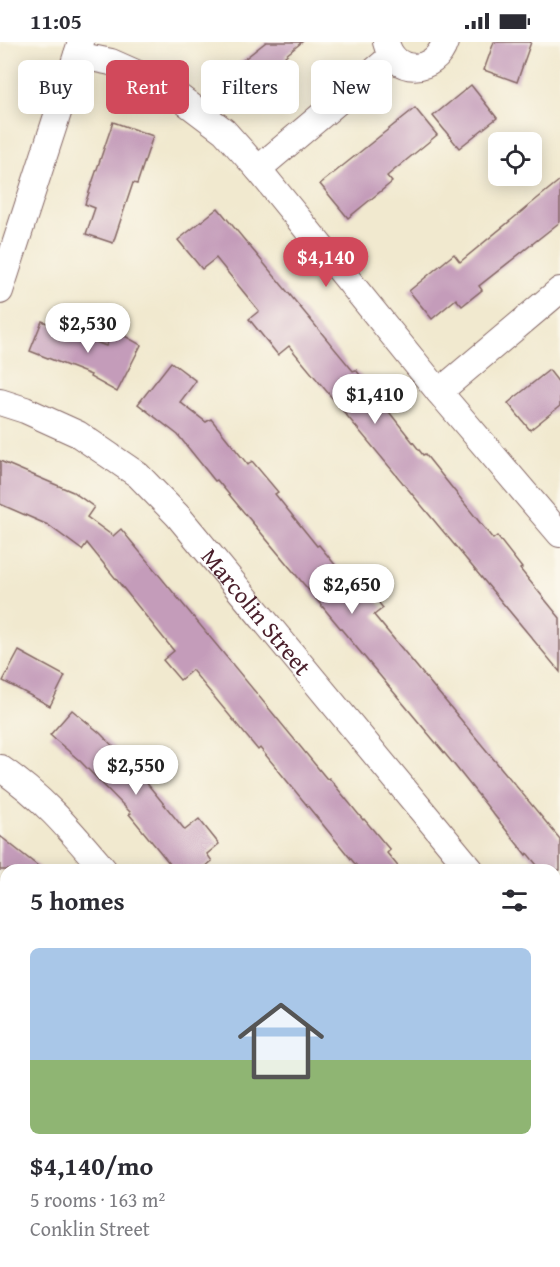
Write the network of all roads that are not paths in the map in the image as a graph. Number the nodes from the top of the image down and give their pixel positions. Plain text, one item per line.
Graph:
1 (445, 42) edge
2 (79, 49) edge
3 (389, 49) edge
4 (258, 170) junction
5 (560, 290) edge
6 (0, 291) edge
7 (439, 392) junction
8 (0, 402) edge
9 (560, 534) edge
10 (0, 768) edge
11 (99, 864) edge
12 (466, 864) edge

1 - 3 street
2 - 4 street
2 - 6 street
3 - 4 street
4 - 7 street
5 - 7 street
7 - 9 street
8 - 12 street, Marcolin Street
10 - 11 street

